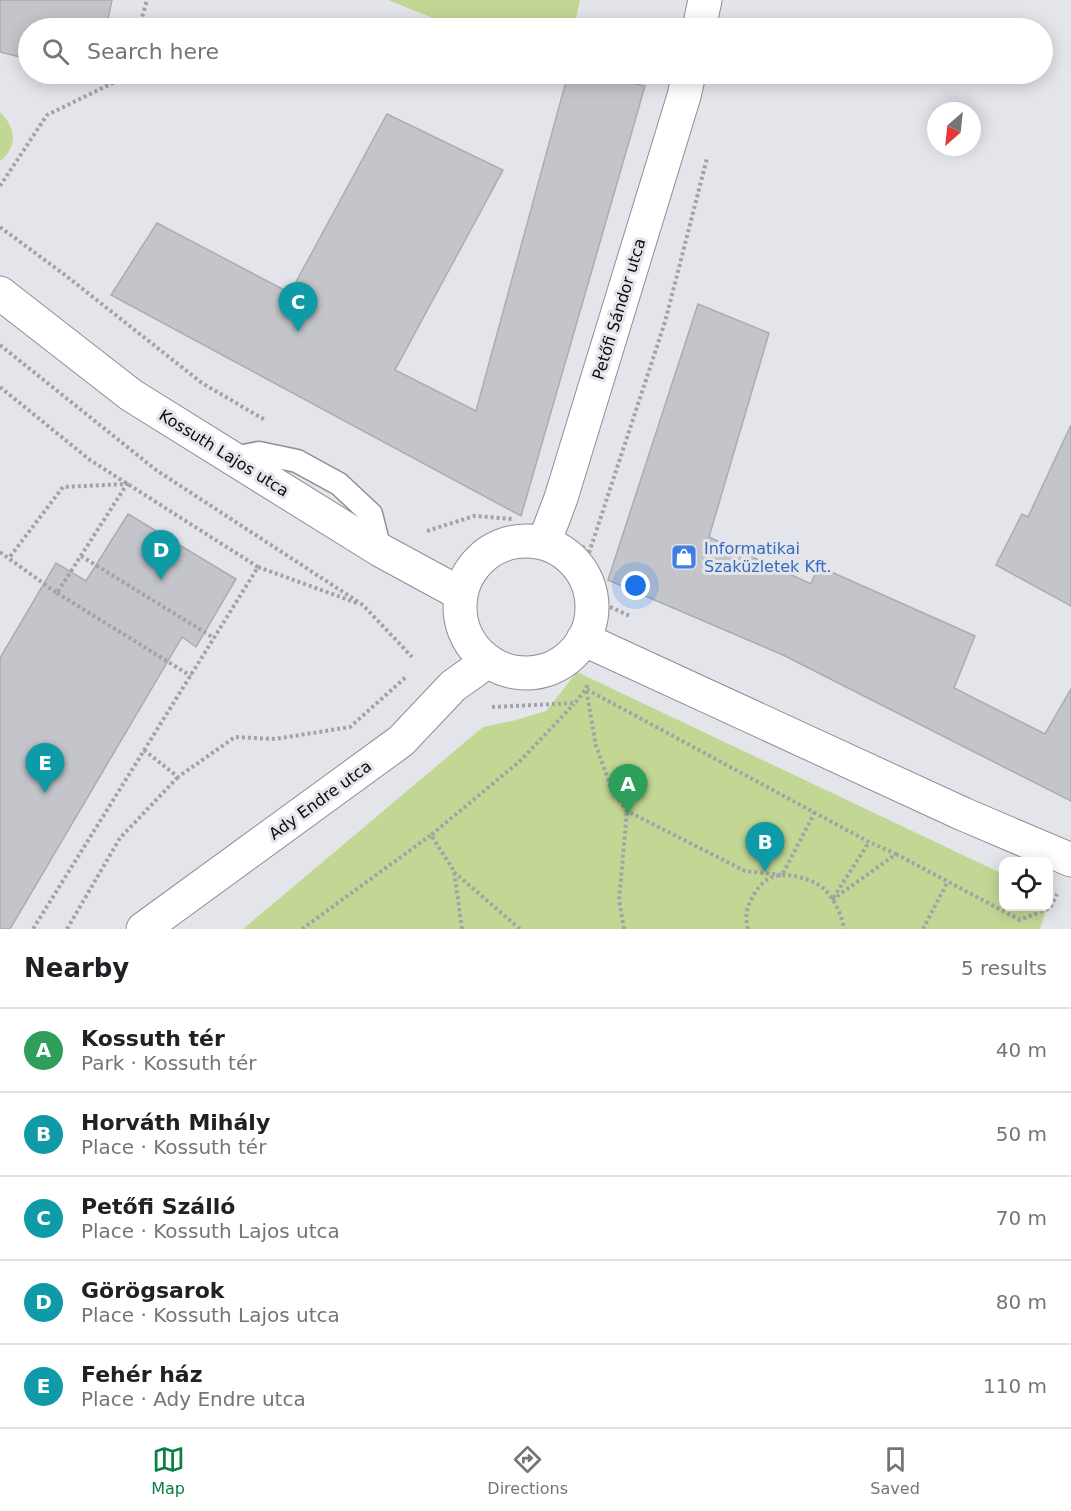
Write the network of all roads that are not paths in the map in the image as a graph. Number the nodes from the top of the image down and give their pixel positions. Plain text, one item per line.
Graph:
1 (705, 0) edge
2 (701, 18) edge
3 (687, 84) edge
4 (0, 293) edge
5 (547, 535) junction
6 (461, 594) junction
7 (591, 643) junction
8 (488, 661) junction
9 (1066, 873) edge
10 (143, 929) edge

1 - 2 street
3 - 5 street, Petőfi Sándor utca
4 - 6 street, Kossuth Lajos utca
5 - 6 street
5 - 7 street
6 - 8 street
7 - 8 street
7 - 9 street
8 - 10 street, Ady Endre utca

